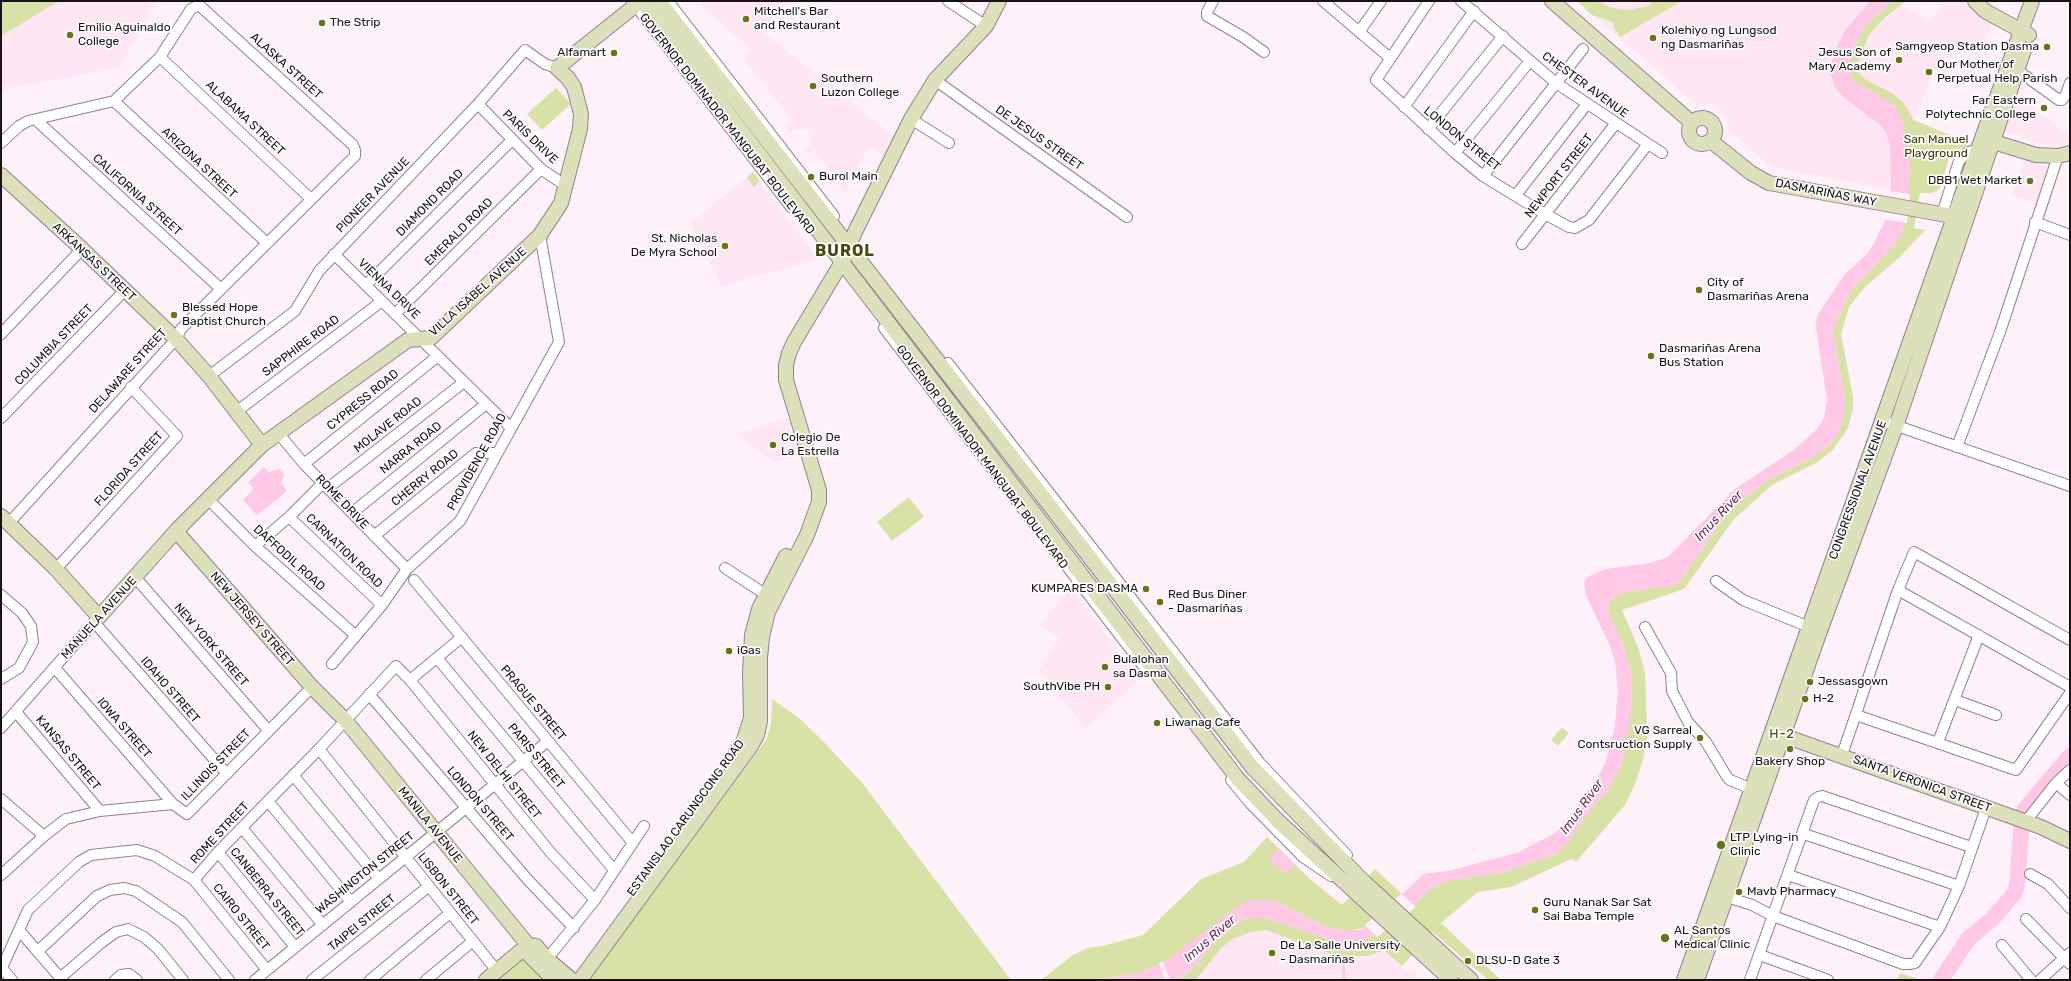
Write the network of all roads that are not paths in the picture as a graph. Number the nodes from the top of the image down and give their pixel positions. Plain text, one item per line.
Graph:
1 (659, 1) edge
2 (668, 1) edge
3 (948, 1) edge
4 (999, 1) edge
5 (1213, 1) edge
6 (1380, 1) edge
7 (1429, 1) edge
8 (1461, 1) edge
9 (1552, 1) edge
10 (1975, 1) edge
11 (2032, 1) edge
12 (2042, 1) edge
13 (1327, 2) edge
14 (640, 3) edge
15 (1474, 11) junction
16 (986, 26) junction
17 (1359, 32) junction
18 (2026, 34) junction
19 (1503, 36) junction
20 (1583, 49) dead end
21 (1264, 52) dead end
22 (160, 57) junction
23 (1390, 58) junction
24 (1530, 61) junction
25 (560, 70) junction
26 (2017, 70) junction
27 (935, 80) junction
28 (1556, 83) junction
29 (2070, 83) edge
30 (114, 101) junction
31 (478, 104) junction
32 (1587, 104) junction
33 (1404, 107) junction
34 (911, 119) junction
35 (36, 120) junction
36 (1616, 123) junction
37 (1428, 129) junction
38 (512, 140) junction
39 (1, 143) edge
40 (949, 143) dead end
41 (1984, 143) junction
42 (1648, 144) junction
43 (1455, 153) junction
44 (1662, 153) dead end
45 (2064, 155) edge
46 (355, 156) joint
47 (541, 169) junction
48 (1, 176) edge
49 (1483, 176) junction
50 (566, 186) junction
51 (1516, 195) junction
52 (312, 199) junction
53 (1545, 214) junction
54 (1954, 216) junction
55 (1127, 217) dead end
56 (2035, 222) junction
57 (540, 235) junction
58 (2070, 236) edge
59 (850, 242) junction
60 (267, 243) junction
61 (1522, 244) dead end
62 (82, 249) junction
63 (334, 254) junction
64 (838, 263) junction
65 (366, 285) junction
66 (221, 289) junction
67 (125, 290) junction
68 (382, 301) junction
69 (395, 314) junction
70 (1, 334) edge
71 (420, 338) junction
72 (176, 340) junction
73 (438, 356) junction
74 (209, 376) junction
75 (464, 382) junction
76 (131, 387) junction
77 (968, 400) junction
78 (486, 404) junction
79 (956, 410) junction
80 (236, 412) junction
81 (1, 418) edge
82 (1889, 423) junction
83 (510, 427) junction
84 (279, 434) junction
85 (262, 445) junction
86 (1957, 447) junction
87 (496, 453) junction
88 (304, 464) junction
89 (325, 486) junction
90 (2070, 486) edge
91 (207, 498) junction
92 (197, 508) joint
93 (352, 513) junction
94 (289, 516) junction
95 (5, 520) edge
96 (176, 531) junction
97 (374, 536) junction
98 (255, 546) junction
99 (724, 568) dead end
100 (56, 569) junction
101 (407, 569) junction
102 (135, 577) junction
103 (414, 580) dead end
104 (1716, 581) dead end
105 (1898, 590) junction
106 (1, 595) edge
107 (770, 597) junction
108 (382, 605) junction
109 (97, 620) junction
110 (1645, 627) dead end
111 (1814, 629) junction
112 (355, 635) junction
113 (1979, 635) junction
114 (462, 637) junction
115 (2070, 640) edge
116 (437, 658) junction
117 (332, 664) dead end
118 (394, 667) joint
119 (55, 668) junction
120 (1, 679) edge
121 (410, 680) junction
122 (312, 687) junction
123 (2070, 688) edge
124 (369, 694) junction
125 (2070, 694) edge
126 (1955, 700) junction
127 (330, 707) joint
128 (16, 712) junction
129 (1856, 715) junction
130 (1996, 715) dead end
131 (345, 720) junction
132 (1, 728) edge
133 (268, 730) junction
134 (1778, 734) junction
135 (548, 741) junction
136 (1938, 742) junction
137 (319, 749) junction
138 (1842, 755) junction
139 (523, 761) junction
140 (2070, 770) edge
141 (227, 774) junction
142 (293, 775) junction
143 (2056, 783) junction
144 (495, 784) junction
145 (1752, 789) junction
146 (2070, 795) edge
147 (1, 799) edge
148 (268, 800) junction
149 (173, 804) junction
150 (466, 808) junction
151 (1986, 808) junction
152 (100, 811) junction
153 (2021, 819) junction
154 (644, 826) dead end
155 (242, 828) junction
156 (435, 832) junction
157 (1804, 834) junction
158 (44, 836) junction
159 (2070, 841) edge
160 (633, 843) junction
161 (1972, 847) junction
162 (218, 852) junction
163 (406, 857) junction
164 (3, 869) edge
165 (614, 870) junction
166 (2030, 874) dead end
167 (1788, 875) junction
168 (379, 879) junction
169 (194, 880) junction
170 (429, 886) junction
171 (1359, 886) junction
172 (1959, 886) junction
173 (1719, 897) junction
174 (595, 900) junction
175 (351, 902) junction
176 (2070, 908) edge
177 (450, 913) junction
178 (1773, 916) junction
179 (2026, 919) dead end
180 (323, 925) junction
181 (1940, 927) junction
182 (574, 928) junction
183 (19, 930) junction
184 (473, 941) junction
185 (1422, 944) junction
186 (528, 945) junction
187 (2002, 945) dead end
188 (295, 948) junction
189 (38, 951) junction
190 (1760, 955) junction
191 (2068, 958) edge
192 (544, 963) junction
193 (1, 969) edge
194 (267, 970) junction
195 (497, 971) junction
196 (61, 979) edge
197 (12, 980) edge
198 (115, 980) edge
199 (137, 980) edge
200 (183, 980) edge
201 (229, 980) edge
202 (255, 980) edge
203 (312, 980) edge
204 (370, 980) edge
205 (426, 980) edge
206 (486, 980) edge
207 (554, 980) edge
208 (573, 980) edge
209 (1451, 980) edge
210 (1471, 980) edge
211 (1684, 980) edge
212 (1697, 980) edge
213 (1750, 980) edge
214 (1828, 980) edge
215 (2031, 980) edge
216 (2040, 980) edge

1 - 59 street, GOVERNOR DOMINADOR MANGUBAT BOULEVARD
2 - 59 street, GOVERNOR DOMINADOR MANGUBAT BOULEVARD
3 - 16 street
4 - 16 street, ESTANISLAO CARUNGCONG ROAD
5 - 21 street
6 - 17 street
7 - 23 street
8 - 15 street, CHESTER AVENUE
9 - 54 street, DASMARIÑAS WAY
10 - 18 street
11 - 18 street, CONGRESSIONAL AVENUE
12 - 18 street, CONGRESSIONAL AVENUE
13 - 17 street
14 - 25 street
14 - 64 street, GOVERNOR DOMINADOR MANGUBAT BOULEVARD
15 - 19 street, CHESTER AVENUE
15 - 33 street
16 - 27 street, ESTANISLAO CARUNGCONG ROAD
17 - 23 street
18 - 26 street, CONGRESSIONAL AVENUE
18 - 41 street, CONGRESSIONAL AVENUE
19 - 24 street, CHESTER AVENUE
19 - 37 street
20 - 28 street
22 - 30 street
22 - 46 street, ALASKA STREET
22 - 52 street, ALABAMA STREET
23 - 33 street, LONDON STREET
24 - 28 street, CHESTER AVENUE
24 - 43 street
25 - 31 street, PIONEER AVENUE
25 - 50 street, VILLA ISABEL AVENUE
26 - 29 street
26 - 41 street, CONGRESSIONAL AVENUE
27 - 34 street, ESTANISLAO CARUNGCONG ROAD
27 - 55 street, DE JESUS STREET
28 - 32 street, CHESTER AVENUE
28 - 49 street
30 - 35 street
30 - 60 street, ARIZONA STREET
31 - 38 street, PARIS DRIVE
31 - 63 street, PIONEER AVENUE
32 - 36 street, CHESTER AVENUE
32 - 51 street
33 - 37 street, LONDON STREET
34 - 40 street
34 - 59 street, ESTANISLAO CARUNGCONG ROAD
35 - 39 street
35 - 66 street, CALIFORNIA STREET
36 - 42 street, CHESTER AVENUE
36 - 53 street, NEWPORT STREET
37 - 43 street, LONDON STREET
38 - 47 street, PARIS DRIVE
38 - 65 street, DIAMOND ROAD
41 - 45 street
41 - 54 street, CONGRESSIONAL AVENUE
41 - 54 street
42 - 44 street, CHESTER AVENUE
42 - 53 street, LONDON STREET
43 - 49 street, LONDON STREET
45 - 56 street
46 - 52 street, DELAWARE STREET
47 - 50 street, PARIS DRIVE
47 - 69 street, EMERALD ROAD
48 - 62 street, ARKANSAS STREET
49 - 51 street, LONDON STREET
50 - 57 street, VILLA ISABEL AVENUE
51 - 53 street, LONDON STREET
52 - 60 street, DELAWARE STREET
53 - 61 street, NEWPORT STREET
54 - 82 street, CONGRESSIONAL AVENUE
56 - 58 street
56 - 86 street
57 - 71 street, VILLA ISABEL AVENUE
57 - 83 street, PROVIDENCE ROAD
59 - 64 street, ESTANISLAO CARUNGCONG ROAD
59 - 77 street, GOVERNOR DOMINADOR MANGUBAT BOULEVARD
59 - 171 street, GOVERNOR DOMINADOR MANGUBAT BOULEVARD
60 - 66 street, DELAWARE STREET
62 - 67 street, ARKANSAS STREET
62 - 70 street
63 - 65 street, VIENNA DRIVE
63 - 74 street, PIONEER AVENUE
64 - 79 street, GOVERNOR DOMINADOR MANGUBAT BOULEVARD
64 - 107 street, ESTANISLAO CARUNGCONG ROAD
64 - 171 street, GOVERNOR DOMINADOR MANGUBAT BOULEVARD
65 - 68 street, VIENNA DRIVE
66 - 72 street, DELAWARE STREET
67 - 72 street, ARKANSAS STREET
67 - 81 street, COLUMBIA STREET
68 - 69 street, VIENNA DRIVE
68 - 80 street, SAPPHIRE ROAD
69 - 71 street, VIENNA DRIVE
71 - 73 street, VIENNA DRIVE
71 - 84 street, VILLA ISABEL AVENUE
72 - 74 street, ARKANSAS STREET
72 - 76 street, DELAWARE STREET
73 - 75 street, VIENNA DRIVE
73 - 88 street, CYPRESS ROAD
74 - 80 street
75 - 78 street, VIENNA DRIVE
75 - 89 street, MOLAVE ROAD
76 - 95 street, DELAWARE STREET
76 - 100 street, FLORIDA STREET
77 - 79 street
77 - 171 street, GOVERNOR DOMINADOR MANGUBAT BOULEVARD
78 - 83 street, VIENNA DRIVE
78 - 93 street, NARRA ROAD
79 - 171 street, GOVERNOR DOMINADOR MANGUBAT BOULEVARD
80 - 85 street
82 - 86 street
82 - 111 street, CONGRESSIONAL AVENUE
83 - 87 street, PROVIDENCE ROAD
84 - 85 street, VILLA ISABEL AVENUE
84 - 88 street, ROME DRIVE
85 - 91 street, VILLA ISABEL AVENUE
86 - 90 street
87 - 97 street, CHERRY ROAD
87 - 101 street, PROVIDENCE ROAD
88 - 89 street, ROME DRIVE
89 - 93 street, ROME DRIVE
89 - 94 street, MOLAVE ROAD
91 - 92 street, VILLA ISABEL AVENUE
91 - 98 street, DAFFODIL ROAD
92 - 96 street, MANUELA AVENUE
93 - 97 street, ROME DRIVE
94 - 98 street, MOLAVE ROAD
94 - 108 street, CARNATION ROAD
95 - 100 street
96 - 102 street, MANUELA AVENUE
96 - 122 street, NEW JERSEY STREET
97 - 101 street, ROME DRIVE
98 - 112 street, DAFFODIL ROAD
99 - 107 street
100 - 109 street
101 - 108 street, PROVIDENCE ROAD
102 - 109 street, MANUELA AVENUE
102 - 133 street, NEW YORK STREET
103 - 114 street, PRAGUE STREET
104 - 111 street
105 - 113 street
105 - 115 street
105 - 129 street
106 - 120 street
107 - 208 street, ESTANISLAO CARUNGCONG ROAD
108 - 112 street, PROVIDENCE ROAD
109 - 119 street, MANUELA AVENUE
109 - 141 street, IDAHO STREET
110 - 145 street
111 - 134 street, CONGRESSIONAL AVENUE
112 - 117 street, PROVIDENCE ROAD
113 - 123 street
113 - 126 street
114 - 116 street
114 - 135 street, PRAGUE STREET
116 - 121 street
116 - 139 street, PARIS STREET
118 - 121 street, NEW DELHI STREET
118 - 124 street, ROME STREET
119 - 128 street, MANUELA AVENUE
119 - 149 street, IOWA STREET
121 - 144 street, NEW DELHI STREET
122 - 127 street, NEW JERSEY STREET
122 - 133 street, ILLINOIS STREET
124 - 131 street, ROME STREET
124 - 150 street, LONDON STREET
125 - 136 street
126 - 130 street
126 - 136 street
127 - 131 street, MANILA AVENUE
128 - 132 street, MANUELA AVENUE
128 - 152 street, KANSAS STREET
129 - 136 street
129 - 138 street
131 - 137 street, ROME STREET
131 - 156 street, MANILA AVENUE
133 - 141 street, ILLINOIS STREET
134 - 138 street, SANTA VERONICA STREET
134 - 145 street, CONGRESSIONAL AVENUE
134 - 173 street, CONGRESSIONAL AVENUE
135 - 139 street, WASHINGTON STREET
135 - 160 street, PRAGUE STREET
137 - 142 street, ROME STREET
137 - 163 street, LISBON STREET
138 - 151 street, SANTA VERONICA STREET
139 - 144 street, WASHINGTON STREET
139 - 165 street, PARIS STREET
140 - 143 street
141 - 149 street, ILLINOIS STREET
142 - 148 street, ROME STREET
142 - 168 street
143 - 146 street
143 - 153 street
144 - 150 street, WASHINGTON STREET
144 - 174 street, NEW DELHI STREET
145 - 173 street, CONGRESSIONAL AVENUE
147 - 158 street
148 - 155 street, ROME STREET
148 - 175 street
149 - 152 street, ILLINOIS STREET
150 - 156 street, WASHINGTON STREET
150 - 182 street, LONDON STREET
151 - 153 street, SANTA VERONICA STREET
151 - 161 street
152 - 158 street, ILLINOIS STREET
153 - 159 street, SANTA VERONICA STREET
154 - 160 street
155 - 162 street, ROME STREET
155 - 180 street
156 - 163 street, WASHINGTON STREET
156 - 186 street, MANILA AVENUE
157 - 161 street
157 - 167 street
157 - 172 street
158 - 164 street, ILLINOIS STREET
160 - 165 street
161 - 172 street
162 - 169 street, ROME STREET
162 - 188 street, CANBERRA STREET
163 - 168 street, WASHINGTON STREET
163 - 170 street, LISBON STREET
165 - 174 street
166 - 176 street
167 - 178 street
167 - 181 street
168 - 175 street, WASHINGTON STREET
169 - 183 street, ROME STREET
169 - 194 street, CAIRO STREET
170 - 177 street, LISBON STREET
170 - 203 street, TAIPEI STREET
171 - 185 street, GOVERNOR DOMINADOR MANGUBAT BOULEVARD
172 - 181 street
173 - 178 street
173 - 211 street, CONGRESSIONAL AVENUE
173 - 212 street, CONGRESSIONAL AVENUE
174 - 182 street
175 - 180 street, WASHINGTON STREET
177 - 184 street, LISBON STREET
177 - 204 street
178 - 181 street
178 - 190 street
179 - 191 street
180 - 188 street, WASHINGTON STREET
182 - 192 street
183 - 189 street
183 - 193 street, ROME STREET
184 - 195 street, LISBON STREET
184 - 205 street
185 - 209 street, GOVERNOR DOMINADOR MANGUBAT BOULEVARD
185 - 210 street, GOVERNOR DOMINADOR MANGUBAT BOULEVARD
186 - 192 street, MANILA AVENUE
186 - 195 street
187 - 215 street
188 - 194 street, WASHINGTON STREET
189 - 196 street
189 - 201 street
190 - 213 street
190 - 214 street
191 - 216 street
192 - 207 street, MANILA AVENUE
192 - 208 street, MANILA AVENUE
193 - 197 street
194 - 202 street, WASHINGTON STREET
195 - 206 street
196 - 200 street
198 - 199 street

